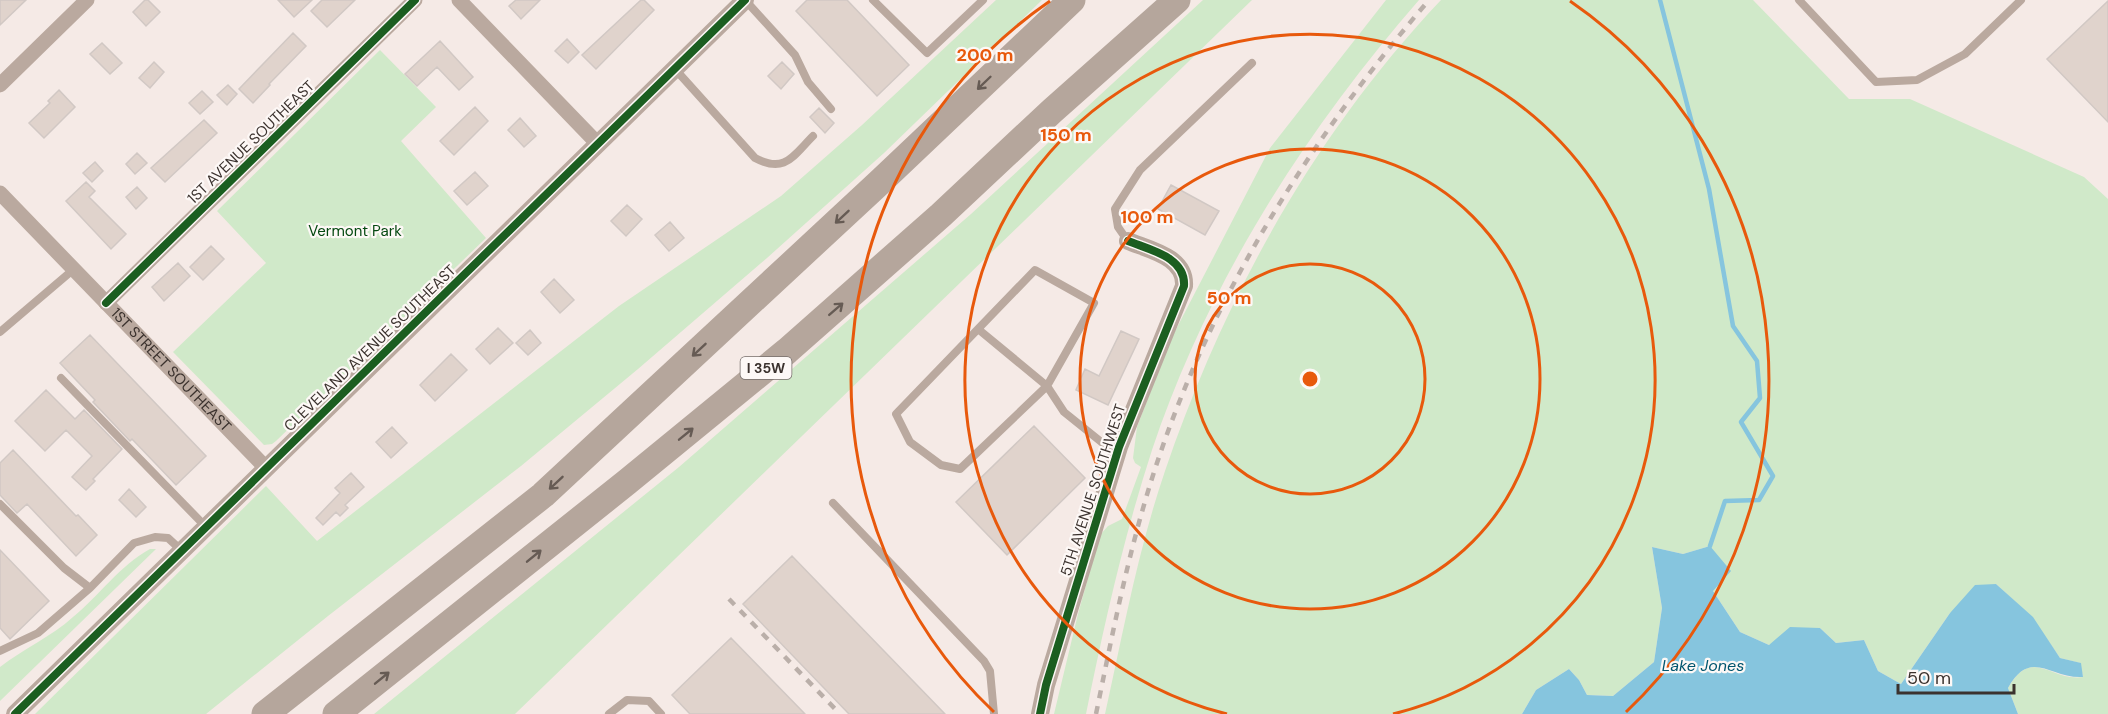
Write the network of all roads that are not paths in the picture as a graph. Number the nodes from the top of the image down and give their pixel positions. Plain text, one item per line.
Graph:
1 (87, 0) edge
2 (415, 0) edge
3 (459, 0) edge
4 (745, 0) edge
5 (873, 0) edge
6 (984, 0) edge
7 (1072, 0) edge
8 (1177, 0) edge
9 (1799, 0) edge
10 (2021, 0) edge
11 (1252, 63) dead end
12 (675, 69) junction
13 (0, 85) edge
14 (831, 109) dead end
15 (813, 136) dead end
16 (598, 144) junction
17 (0, 193) edge
18 (1128, 241) joint
19 (74, 269) junction
20 (106, 303) junction
21 (978, 329) junction
22 (0, 332) edge
23 (61, 378) dead end
24 (1047, 386) junction
25 (1117, 454) junction
26 (266, 468) junction
27 (833, 503) dead end
28 (0, 504) edge
29 (206, 527) junction
30 (181, 550) junction
31 (90, 588) junction
32 (0, 651) edge
33 (15, 714) edge
34 (265, 714) edge
35 (336, 714) edge
36 (609, 714) edge
37 (661, 714) edge
38 (994, 714) edge
39 (1040, 714) edge

1 - 13 street
2 - 20 street, 1ST AVENUE SOUTHEAST
3 - 16 street
4 - 12 street, CLEVELAND AVENUE SOUTHEAST
4 - 14 lane
5 - 6 lane
7 -> 34 highway
35 -> 8 highway, I 35W
9 - 10 lane
11 - 18 lane
12 - 15 lane
12 - 16 street, CLEVELAND AVENUE SOUTHEAST
16 - 26 street, CLEVELAND AVENUE SOUTHEAST
17 - 19 street, 1ST STREET SOUTHEAST
18 - 25 street, 5TH AVENUE SOUTHWEST
19 - 20 street, 1ST STREET SOUTHEAST
19 - 22 lane
20 - 26 street, 1ST STREET SOUTHEAST
21 - 24 lane
21 - 24 lane
21 - 24 lane
23 - 29 lane
24 - 25 lane
25 - 39 street, 5TH AVENUE SOUTHWEST
26 - 29 street, CLEVELAND AVENUE SOUTHEAST
27 - 38 lane
28 - 31 lane
29 - 30 street, CLEVELAND AVENUE SOUTHEAST
30 - 31 lane
30 - 33 street, CLEVELAND AVENUE SOUTHEAST
31 - 32 lane
36 - 37 lane

